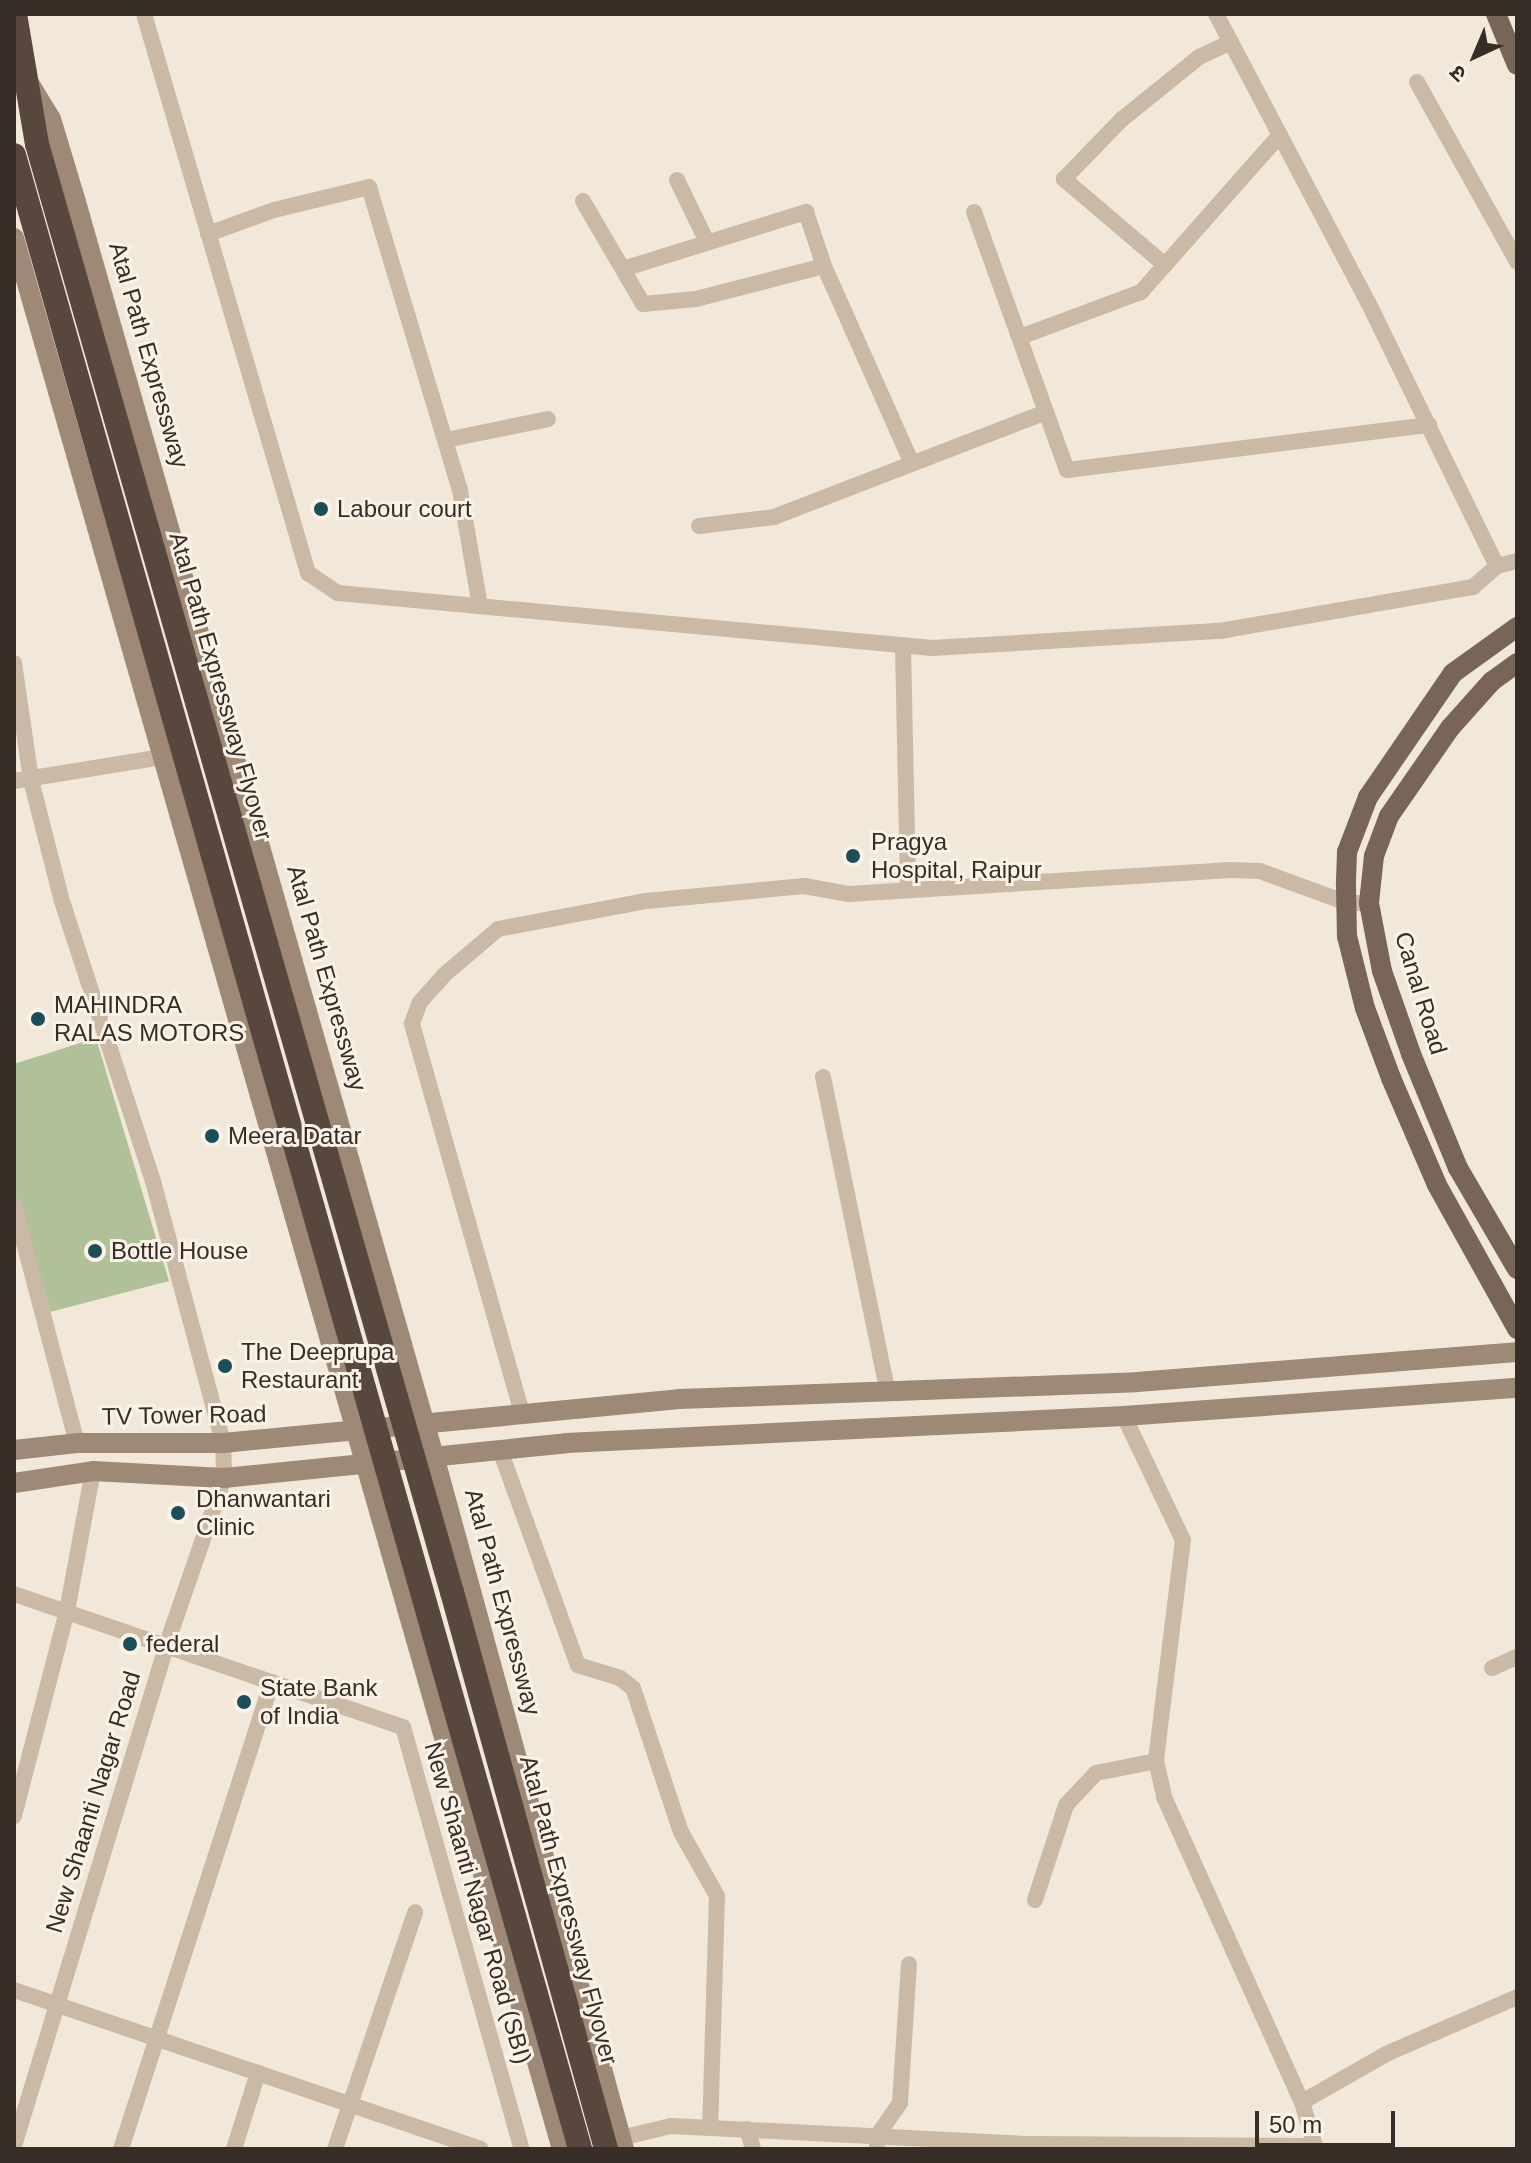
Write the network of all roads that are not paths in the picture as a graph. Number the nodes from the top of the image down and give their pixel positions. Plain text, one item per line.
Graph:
1 (15, 14) edge
2 (1216, 14) edge
3 (1496, 14) edge
4 (147, 17) edge
5 (1231, 42) junction
6 (1517, 65) edge
7 (20, 69) junction
8 (1417, 82) dead end
9 (1280, 135) junction
10 (14, 155) edge
11 (677, 180) dead end
12 (583, 201) dead end
13 (974, 212) dead end
14 (208, 234) junction
15 (14, 238) edge
16 (706, 240) junction
17 (1517, 262) edge
18 (1165, 265) junction
19 (824, 266) junction
20 (626, 268) junction
21 (1020, 337) junction
22 (1044, 413) junction
23 (548, 419) dead end
24 (1429, 425) junction
25 (446, 440) junction
26 (911, 461) junction
27 (699, 526) dead end
28 (1517, 561) edge
29 (1497, 566) junction
30 (480, 606) junction
31 (1517, 627) edge
32 (903, 646) junction
33 (14, 663) edge
34 (1517, 663) edge
35 (16, 684) edge
36 (162, 757) junction
37 (22, 781) edge
38 (908, 887) junction
39 (1347, 903) junction
40 (1369, 903) junction
41 (823, 1077) dead end
42 (14, 1205) edge
43 (1517, 1269) edge
44 (1517, 1329) edge
45 (1517, 1352) edge
46 (887, 1388) junction
47 (1517, 1388) edge
48 (562, 1408) junction
49 (522, 1413) junction
50 (1124, 1416) junction
51 (425, 1424) junction
52 (355, 1432) junction
53 (77, 1443) junction
54 (223, 1443) junction
55 (566, 1443) junction
56 (14, 1450) edge
57 (500, 1450) junction
58 (434, 1456) junction
59 (364, 1463) junction
60 (93, 1471) junction
61 (224, 1478) junction
62 (14, 1483) edge
63 (14, 1594) edge
64 (67, 1611) junction
65 (167, 1644) junction
66 (1517, 1657) edge
67 (1492, 1668) dead end
68 (272, 1682) junction
69 (1156, 1761) junction
70 (14, 1816) edge
71 (1035, 1900) dead end
72 (415, 1912) dead end
73 (909, 1964) dead end
74 (14, 1990) edge
75 (1517, 1997) edge
76 (54, 2004) junction
77 (154, 2038) junction
78 (258, 2073) junction
79 (1302, 2102) junction
80 (347, 2104) junction
81 (710, 2127) junction
82 (747, 2129) junction
83 (877, 2142) edge
84 (449, 2144) edge
85 (617, 2145) edge
86 (14, 2146) edge
87 (1032, 2146) edge
88 (1315, 2148) edge
89 (121, 2149) edge
90 (234, 2149) edge
91 (335, 2149) edge
92 (481, 2149) edge
93 (522, 2149) edge
94 (562, 2149) edge
95 (580, 2149) edge
96 (753, 2149) edge

1 - 7 highway, Atal Path Expressway
2 - 5 street
3 - 6 main road
4 - 14 street
5 - 9 street
5 - 18 street
7 - 51 street, Atal Path Expressway
7 - 85 highway, Atal Path Expressway Flyover, bridge
8 - 17 street
9 - 18 street
9 - 24 street
10 - 95 highway, bridge
11 - 16 street
12 - 20 street
13 - 21 street
14 - 25 street
14 - 30 street
15 - 36 street
16 - 19 street
16 - 20 street
18 - 21 street
19 - 20 street
19 - 26 street
21 - 22 street
22 - 24 street
22 - 26 street
23 - 25 street
24 - 29 street
25 - 30 street
26 - 27 street
28 - 29 street
29 - 32 street
30 - 32 street
31 - 39 main road
32 - 38 street
33 - 35 street
34 - 40 main road, Canal Road
35 - 37 street
36 - 37 street
36 - 52 street
37 - 54 street
38 - 39 street
38 - 49 street
39 - 40 street
39 - 44 main road
40 - 43 main road, Canal Road
41 - 46 street
42 - 53 street
45 - 46 street, TV Tower Road
46 - 48 street, TV Tower Road
47 - 50 street
48 - 49 street, TV Tower Road
48 - 55 street
49 - 51 street, TV Tower Road
50 - 55 street
50 - 69 street
51 - 52 street, TV Tower Road
51 - 58 street, Atal Path Expressway
52 - 54 street, TV Tower Road
52 - 59 street
53 - 54 street, TV Tower Road
53 - 56 street, TV Tower Road
54 - 61 street
55 - 57 street
57 - 58 street
57 - 81 street
58 - 59 street
58 - 85 street, Atal Path Expressway
59 - 61 street
59 - 94 street
60 - 61 street
60 - 62 street
60 - 64 street
61 - 65 street, New Shaanti Nagar Road
63 - 64 street, New Shaanti Nagar Road (SBI)
64 - 65 street, New Shaanti Nagar Road (SBI)
64 - 70 street
65 - 68 street, New Shaanti Nagar Road (SBI)
65 - 76 street, New Shaanti Nagar Road
66 - 67 street
68 - 77 street
68 - 93 street, New Shaanti Nagar Road (SBI)
69 - 71 street
69 - 79 street
72 - 80 street
73 - 83 street
74 - 76 street
75 - 79 street
76 - 77 street
76 - 86 street, New Shaanti Nagar Road
77 - 78 street
77 - 89 street
78 - 80 street
78 - 90 street
79 - 88 street
80 - 84 street
80 - 91 street
81 - 82 street
81 - 85 street
82 - 83 street
82 - 96 street
83 - 87 street
84 - 92 street
87 - 88 street

